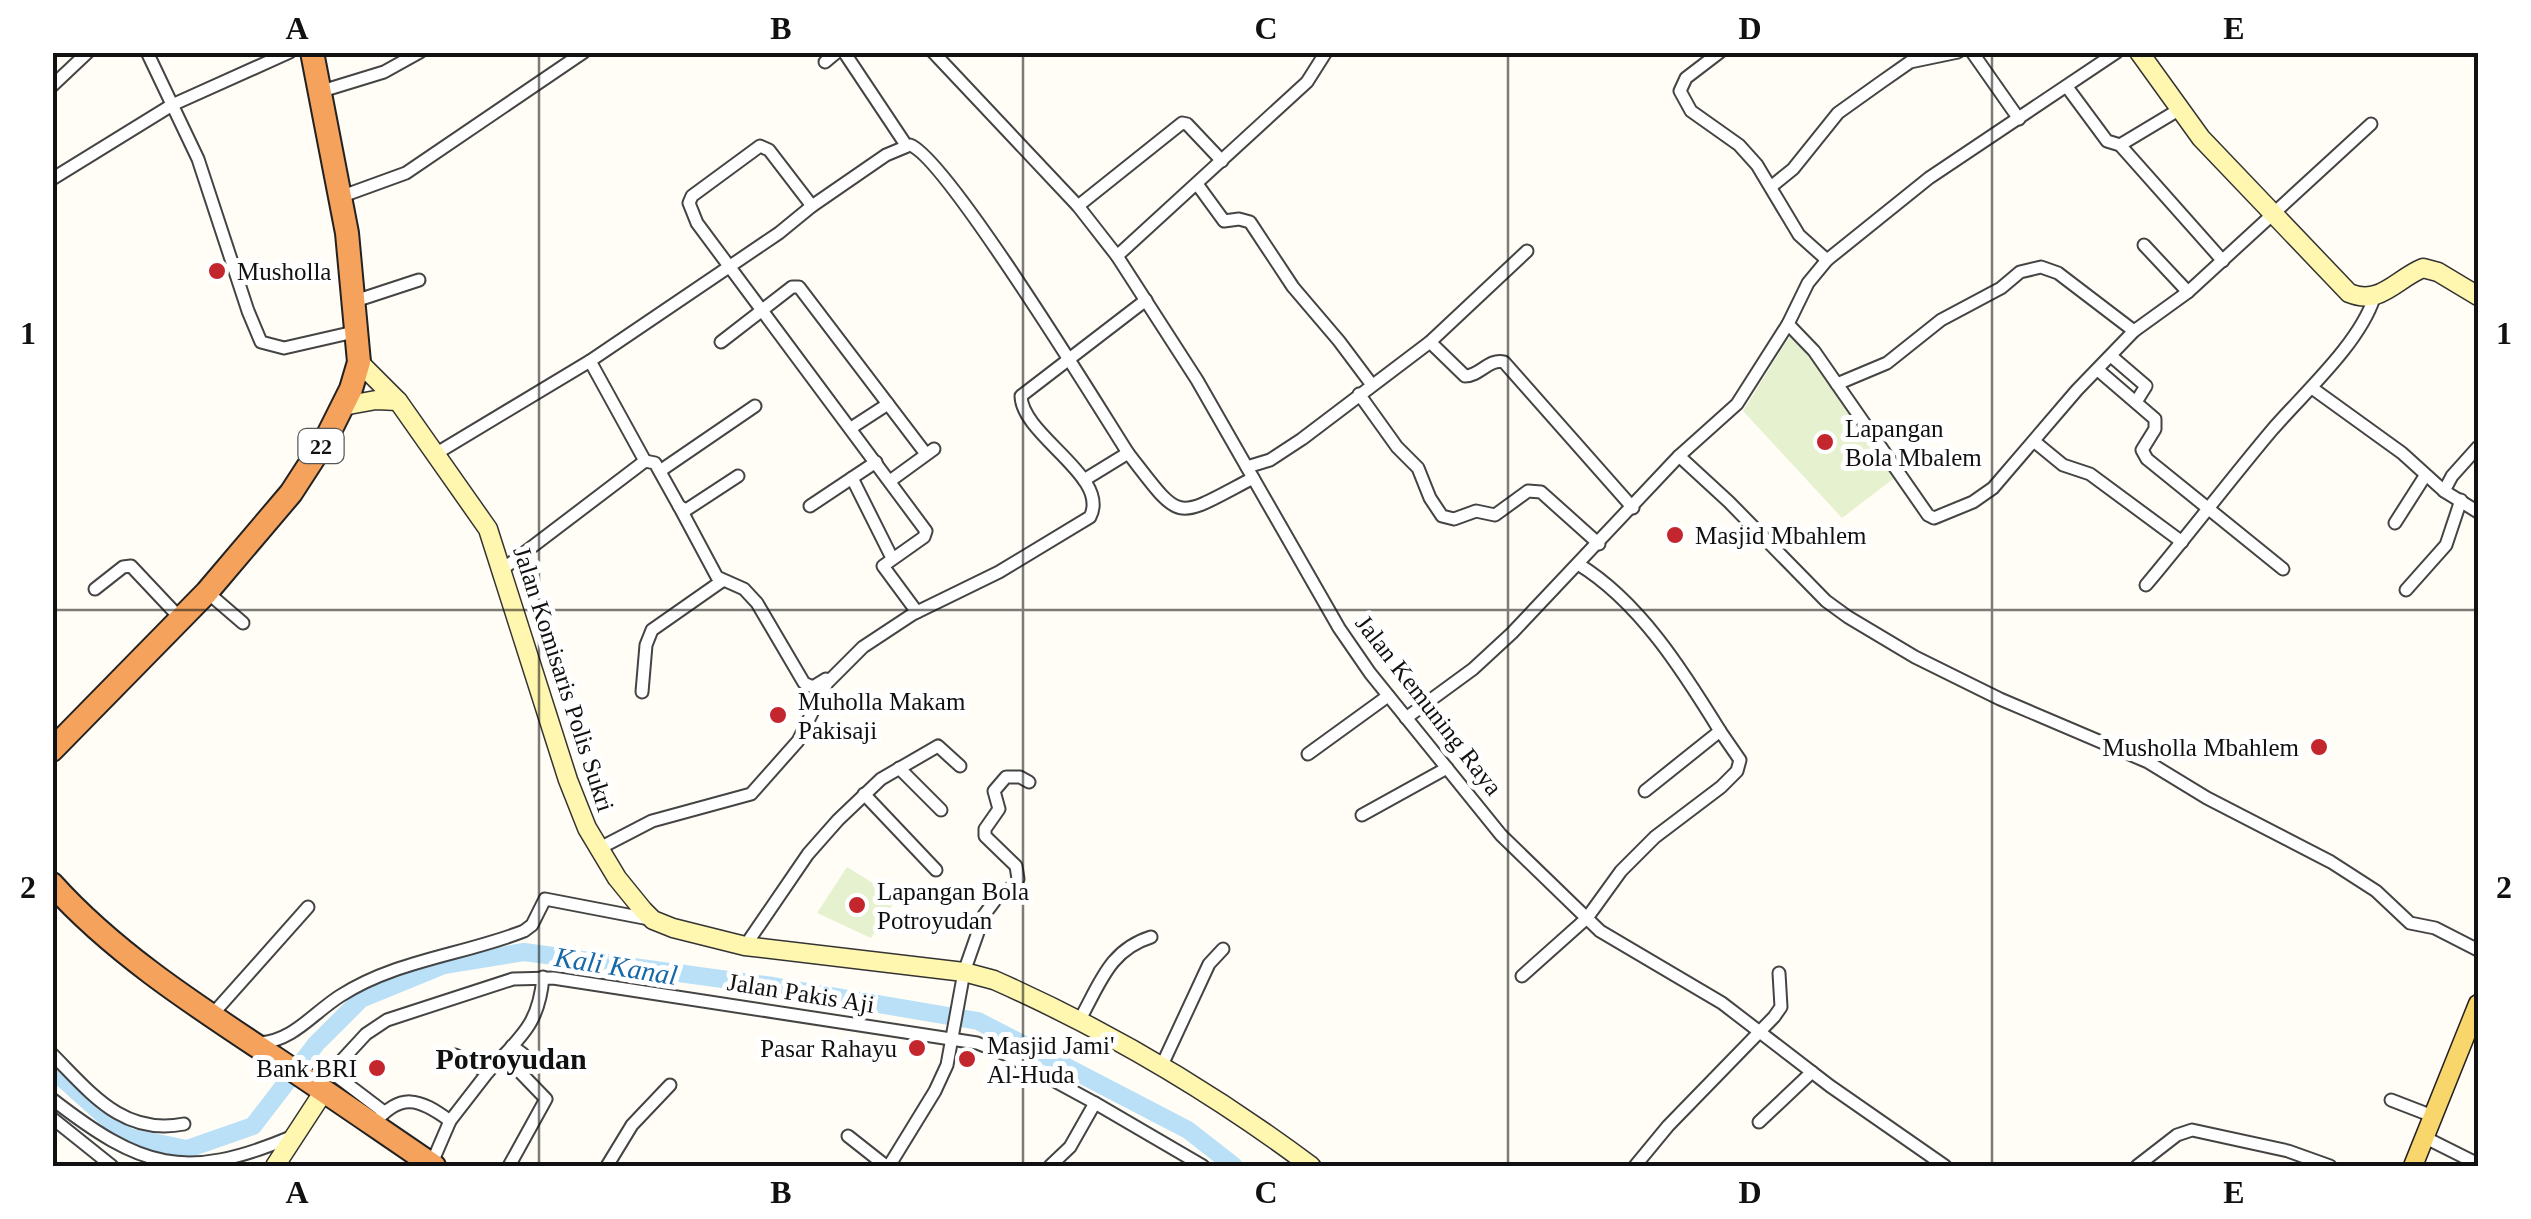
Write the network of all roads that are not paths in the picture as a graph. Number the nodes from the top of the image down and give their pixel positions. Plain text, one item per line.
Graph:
1 (88, 52) edge
2 (147, 52) edge
3 (290, 52) edge
4 (312, 52) edge
5 (420, 52) edge
6 (841, 52) edge
7 (934, 52) edge
8 (1326, 52) edge
9 (1720, 52) edge
10 (1958, 52) edge
11 (1972, 52) edge
12 (2117, 52) edge
13 (2139, 52) edge
14 (578, 54) edge
15 (826, 62) dead end
16 (52, 86) edge
17 (2067, 87) junction
18 (322, 91) junction
19 (172, 106) junction
20 (2180, 110) junction
21 (2019, 119) junction
22 (2371, 124) dead end
23 (2120, 144) junction
24 (906, 145) junction
25 (1222, 161) junction
26 (52, 179) edge
27 (1197, 184) junction
28 (1772, 186) junction
29 (340, 197) junction
30 (812, 206) junction
31 (1078, 206) junction
32 (2275, 216) junction
33 (2144, 246) dead end
34 (1527, 251) dead end
35 (1117, 256) junction
36 (1827, 260) junction
37 (2223, 261) junction
38 (731, 266) junction
39 (419, 280) dead end
40 (2188, 292) junction
41 (2478, 296) edge
42 (2374, 298) junction
43 (1146, 300) junction
44 (352, 302) junction
45 (764, 310) junction
46 (1788, 324) junction
47 (2134, 331) junction
48 (354, 332) junction
49 (721, 342) dead end
50 (1430, 342) junction
51 (2112, 356) junction
52 (1069, 361) junction
53 (359, 362) junction
54 (590, 362) junction
55 (2098, 370) junction
56 (1837, 384) junction
57 (1372, 386) junction
58 (2312, 388) junction
59 (1359, 394) junction
60 (398, 401) junction
61 (2136, 402) junction
62 (888, 404) junction
63 (343, 406) junction
64 (755, 406) dead end
65 (850, 428) junction
66 (2035, 442) junction
67 (2478, 447) edge
68 (1128, 453) junction
69 (437, 454) junction
70 (1679, 456) junction
71 (645, 461) junction
72 (876, 462) junction
73 (660, 471) junction
74 (1250, 473) junction
75 (738, 476) dead end
76 (2425, 476) junction
77 (852, 478) junction
78 (1084, 480) junction
79 (890, 481) junction
80 (2444, 491) junction
81 (2461, 500) junction
82 (679, 506) junction
83 (810, 506) dead end
84 (2207, 507) junction
85 (1633, 508) junction
86 (2478, 512) edge
87 (2395, 523) dead end
88 (2182, 542) junction
89 (1599, 544) junction
90 (892, 558) junction
91 (1578, 564) junction
92 (502, 569) junction
93 (2283, 569) dead end
94 (722, 581) junction
95 (2146, 585) dead end
96 (96, 589) dead end
97 (2406, 590) dead end
98 (207, 592) junction
99 (917, 612) junction
100 (180, 618) junction
101 (243, 623) dead end
102 (834, 674) junction
103 (642, 692) dead end
104 (1388, 696) junction
105 (1406, 718) junction
106 (1720, 731) junction
107 (52, 750) edge
108 (1308, 754) dead end
109 (960, 766) dead end
110 (899, 768) junction
111 (1447, 768) junction
112 (1030, 782) dead end
113 (1645, 791) dead end
114 (864, 794) junction
115 (941, 810) dead end
116 (1362, 815) dead end
117 (598, 849) junction
118 (936, 870) dead end
119 (52, 884) edge
120 (308, 907) dead end
121 (1586, 918) junction
122 (654, 920) junction
123 (1151, 936) dead end
124 (745, 946) junction
125 (1223, 948) dead end
126 (2478, 950) edge
127 (1778, 973) dead end
128 (1522, 976) dead end
129 (543, 978) junction
130 (963, 978) junction
131 (2478, 1004) edge
132 (210, 1017) junction
133 (1079, 1021) junction
134 (1759, 1031) junction
135 (952, 1038) junction
136 (512, 1046) junction
137 (258, 1047) junction
138 (52, 1054) edge
139 (455, 1054) dead end
140 (1162, 1065) junction
141 (488, 1072) junction
142 (1812, 1072) junction
143 (321, 1082) junction
144 (670, 1086) dead end
145 (52, 1099) edge
146 (2391, 1100) dead end
147 (1095, 1103) junction
148 (2434, 1117) junction
149 (52, 1118) edge
150 (378, 1118) junction
151 (450, 1120) junction
152 (1758, 1122) dead end
153 (184, 1124) dead end
154 (297, 1135) junction
155 (848, 1136) dead end
156 (2426, 1138) junction
157 (2478, 1164) edge
158 (112, 1166) edge
159 (275, 1166) edge
160 (432, 1166) edge
161 (509, 1166) edge
162 (608, 1166) edge
163 (887, 1166) edge
164 (1050, 1166) edge
165 (1203, 1166) edge
166 (1310, 1166) edge
167 (1634, 1166) edge
168 (1946, 1166) edge
169 (2138, 1166) edge
170 (2330, 1166) edge
171 (2413, 1166) edge

1 - 16 street
2 - 19 street
3 - 19 street
4 - 18 highway, 22
5 - 18 street
6 - 15 street
6 - 24 street
7 - 31 street, Jalan Kemuning Raya
8 - 25 street
9 - 28 street
10 - 28 street
11 - 21 street
12 - 17 street
13 - 20 main road
14 - 29 street
17 - 21 street
17 - 23 street
18 - 29 highway, 22
19 - 26 street
19 - 48 street
20 - 23 street
20 - 32 main road
21 - 36 street
22 - 32 street
23 - 37 street
24 - 30 street
24 - 52 street
25 - 27 street
25 - 31 street
27 - 35 street
27 - 57 street
28 - 36 street
29 - 44 highway, 22
30 - 38 street
30 - 38 street
31 - 35 street, Jalan Kemuning Raya
32 - 37 street
32 - 42 main road
33 - 40 street
34 - 50 street
35 - 43 street, Jalan Kemuning Raya
36 - 46 street
37 - 40 street
38 - 45 street
38 - 54 street
39 - 44 street
40 - 47 street
41 - 42 main road
42 - 58 street
43 - 52 street
43 - 74 street, Jalan Kemuning Raya
44 - 48 highway, 22
45 - 49 street
45 - 62 street
45 - 65 street
46 - 56 street
46 - 70 street
47 - 51 street
47 - 56 street
48 - 53 highway, 22
50 - 57 street
50 - 85 street
51 - 55 street
51 - 61 street
52 - 68 street
52 - 78 street
53 - 60 main road, Jalan Komisaris Polis Sukri
53 - 63 highway, 22
54 - 69 street
54 - 71 street
55 - 61 street
55 - 66 street
56 - 66 street
57 - 59 street
58 - 76 street
58 - 84 street
59 - 74 street
59 - 89 street
60 - 63 main road
60 - 69 main road, Jalan Komisaris Polis Sukri
61 - 84 street
62 - 65 street
62 - 79 street
63 - 98 highway, 22
64 - 73 street
65 - 72 street
66 - 88 street
67 - 80 street
68 - 74 street
68 - 78 street
69 - 92 main road, Jalan Komisaris Polis Sukri
70 - 85 street
70 - 126 street
71 - 73 street
71 - 92 street
72 - 77 street
72 - 79 street
73 - 82 street
74 - 104 street, Jalan Kemuning Raya
75 - 82 street
76 - 80 street
76 - 87 street
77 - 83 street
77 - 90 street
78 - 99 street
79 - 90 street
80 - 81 street
81 - 86 street
81 - 97 street
82 - 94 street
84 - 88 street
84 - 93 street
85 - 89 street
88 - 95 street
89 - 91 street
90 - 99 street
91 - 105 street
91 - 106 street
92 - 117 main road, Jalan Komisaris Polis Sukri
94 - 102 street
94 - 103 street
96 - 100 street
98 - 100 highway, 22
98 - 101 street
99 - 102 street
100 - 107 highway, 22
102 - 117 street
104 - 105 street, Jalan Kemuning Raya
104 - 108 street
105 - 111 street, Jalan Kemuning Raya
106 - 113 street
106 - 121 street
109 - 110 street
110 - 114 street
110 - 115 street
111 - 116 street
111 - 121 street, Jalan Kemuning Raya
112 - 130 street
114 - 118 street
114 - 124 street
117 - 122 main road, Jalan Komisaris Polis Sukri
119 - 132 highway
120 - 132 street
121 - 128 street
121 - 134 street, Jalan Kemuning Raya
122 - 124 main road
122 - 137 street
123 - 133 street
124 - 130 main road
125 - 140 street
127 - 134 street
129 - 135 street, Jalan Pakis Aji
129 - 136 street
129 - 143 street, Jalan Pakis Aji
130 - 133 main road
130 - 135 street
131 - 148 main road
132 - 137 highway
133 - 140 main road
134 - 142 street, Jalan Kemuning Raya
134 - 167 street
135 - 147 street, Jalan Pakis Aji
135 - 163 street
136 - 141 street
136 - 161 street
137 - 143 highway
138 - 153 street
139 - 141 street
140 - 166 main road
141 - 151 street
142 - 152 street
142 - 168 street, Jalan Kemuning Raya
143 - 150 highway
143 - 154 main road
144 - 162 street
145 - 154 street
146 - 148 street
147 - 164 street
147 - 165 street, Jalan Pakis Aji
148 - 156 main road
149 - 158 street
150 - 151 street
150 - 160 highway
151 - 160 street
154 - 159 main road
155 - 163 street
156 - 157 street
156 - 171 main road
169 - 170 street

